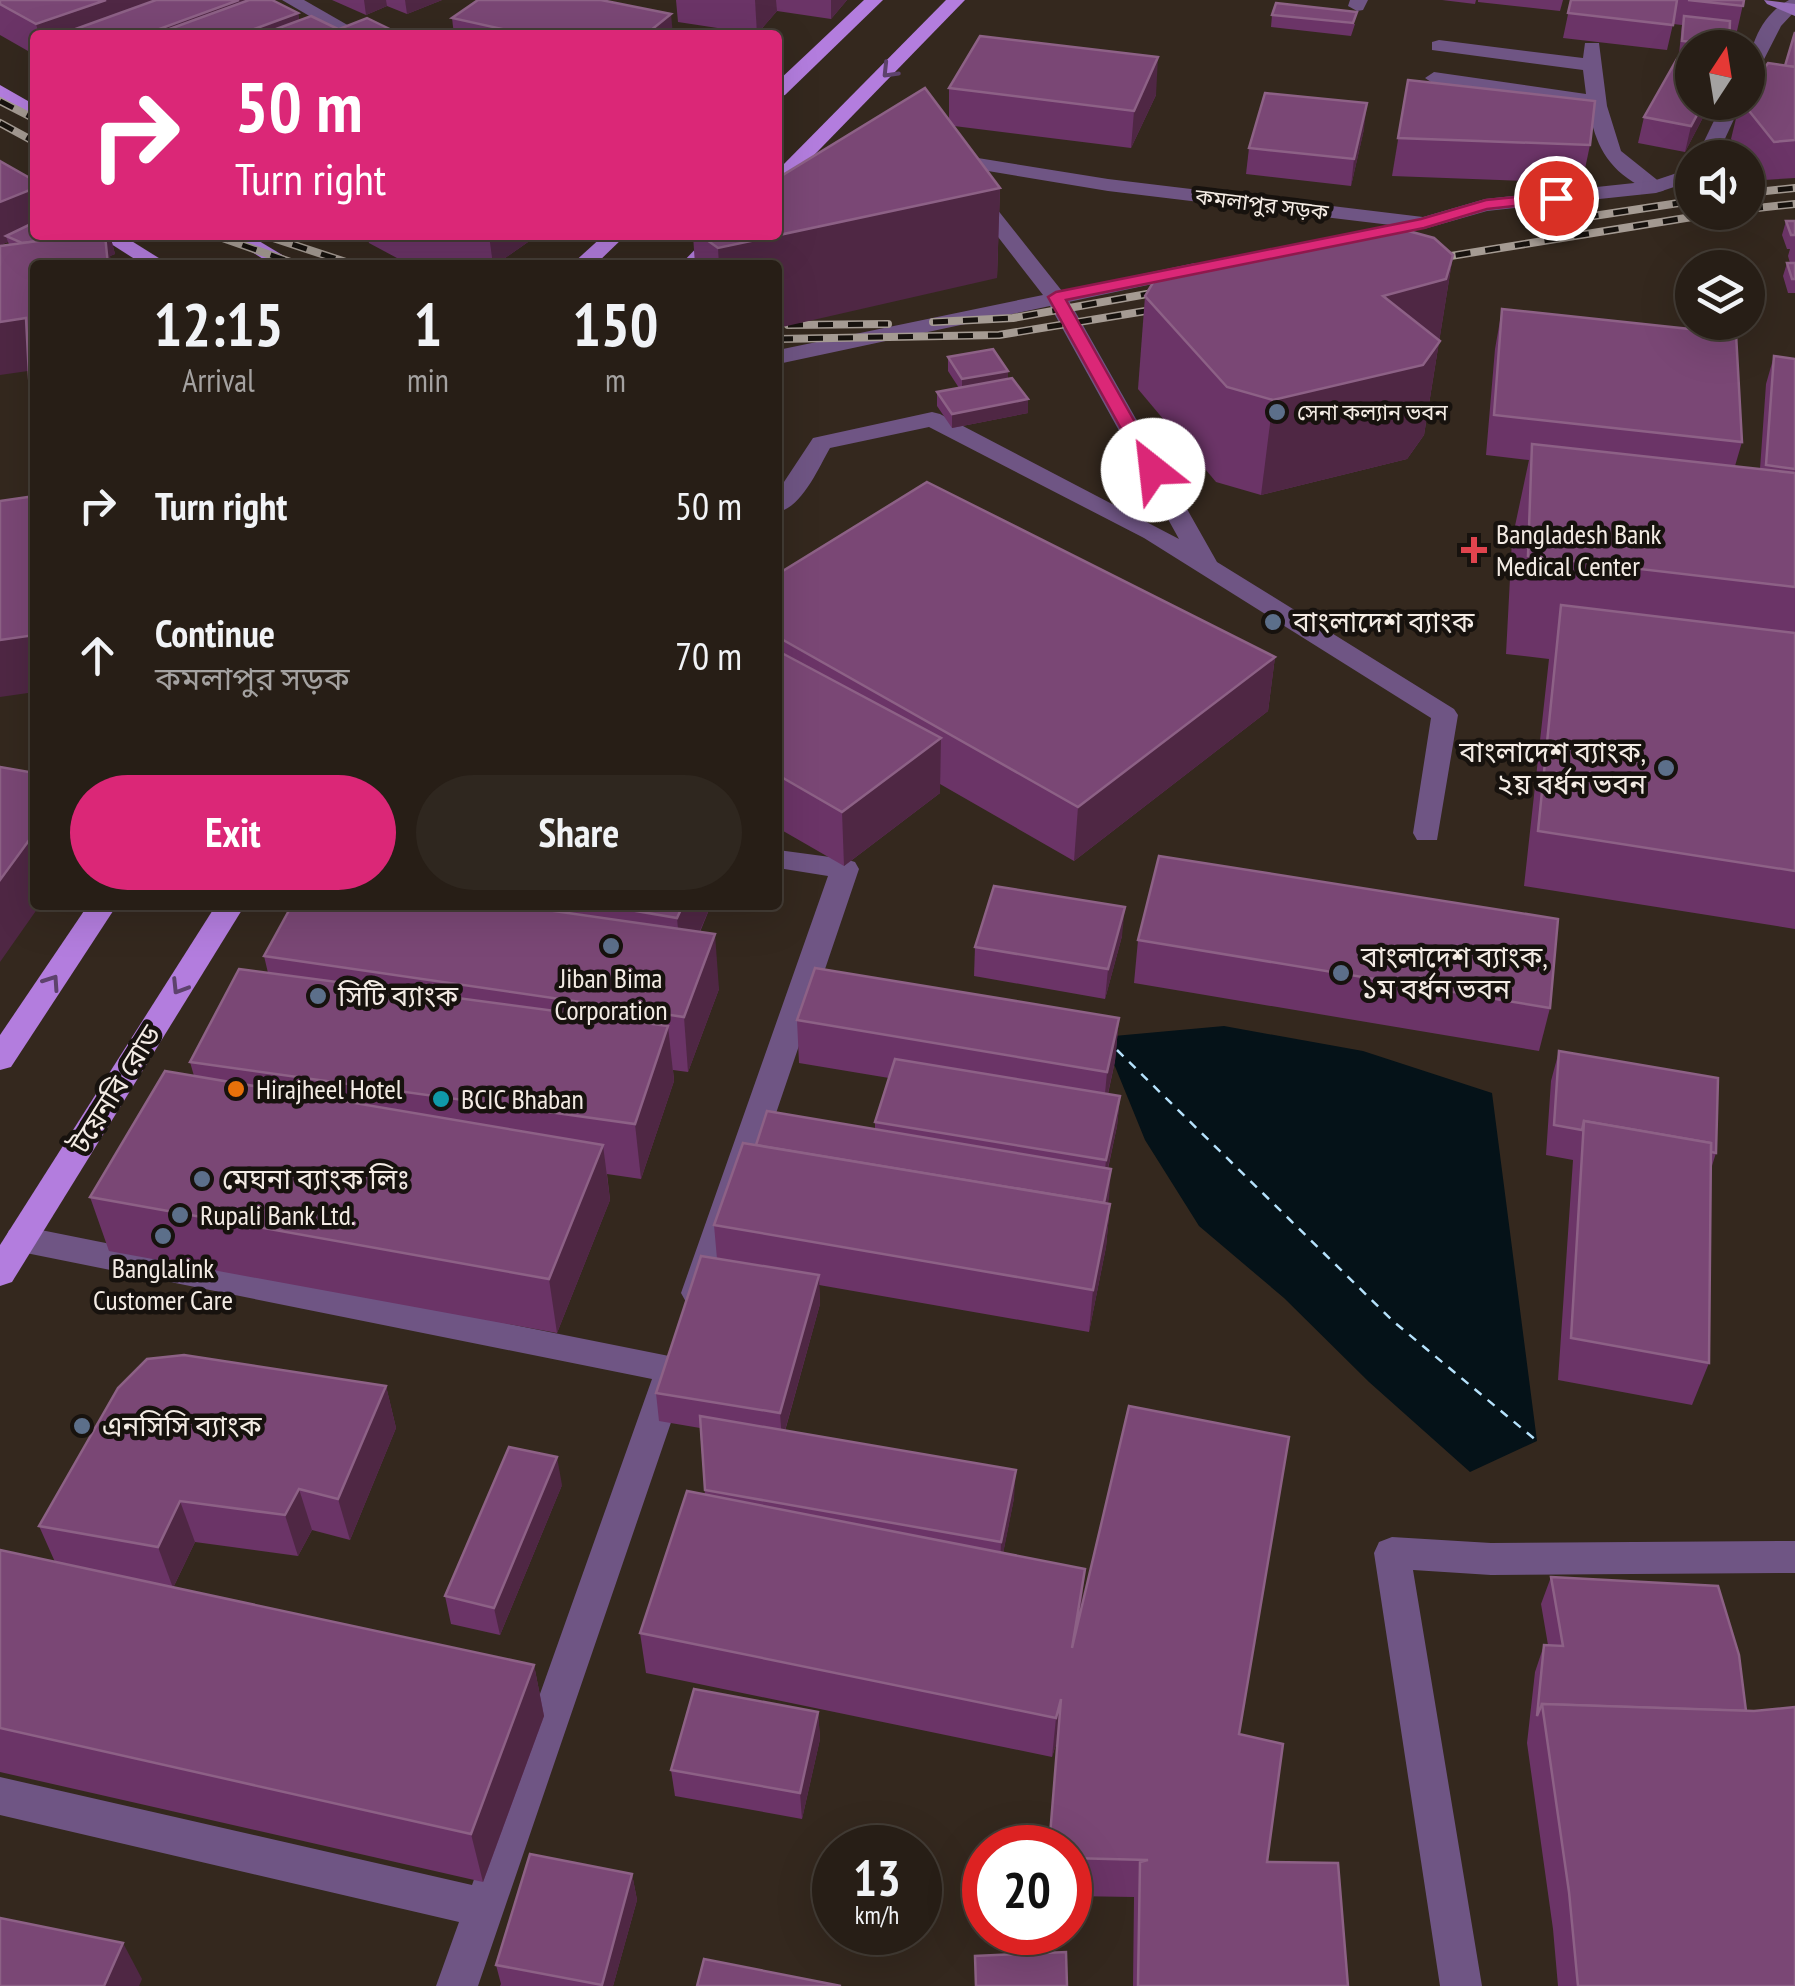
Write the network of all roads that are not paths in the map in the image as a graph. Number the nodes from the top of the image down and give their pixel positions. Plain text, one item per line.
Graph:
1 (291, 0) edge
2 (874, 0) edge
3 (956, 0) edge
4 (1788, 5) edge
5 (347, 30) edge
6 (1765, 44) edge
7 (1439, 46) dead end
8 (1434, 78) edge
9 (782, 87) edge
10 (0, 91) edge
11 (1597, 102) junction
12 (30, 111) edge
13 (782, 179) edge
14 (1675, 180) edge
15 (1656, 187) junction
16 (1424, 224) junction
17 (1346, 239) edge
18 (116, 240) edge
19 (243, 240) edge
20 (610, 240) edge
21 (716, 240) edge
22 (150, 260) edge
23 (279, 260) edge
24 (588, 260) edge
25 (696, 260) edge
26 (1211, 266) edge
27 (1056, 297) junction
28 (782, 357) edge
29 (782, 501) edge
30 (1206, 567) junction
31 (1428, 833) dead end
32 (782, 860) edge
33 (100, 910) edge
34 (228, 910) edge
35 (804, 987) junction
36 (841, 994) edge
37 (0, 1060) edge
38 (20, 1239) junction
39 (0, 1273) edge
40 (672, 1369) junction
41 (1795, 1557) edge
42 (0, 1796) edge
43 (484, 1908) junction
44 (458, 1986) edge
45 (1462, 1986) edge

1 - 5 street
2 - 9 main road
3 -> 13 main road
4 - 6 street
7 - 11 street
8 - 11 street
10 - 12 main road
11 - 15 street
14 - 15 street, কমলাপুর সড়ক
15 - 16 street, কমলাপুর সড়ক
16 - 17 street
16 - 27 street, কমলাপুর সড়ক
18 - 22 main road
19 - 23 main road
20 - 24 main road
21 - 25 main road
26 - 27 street
27 - 28 street
27 - 30 street, কমলাপুর সড়ক
29 - 30 street
30 - 31 street
32 - 35 street
37 -> 33 main road
34 -> 38 main road, টয়েনবি রোড
35 - 36 street
35 - 40 street
38 - 39 main road, টয়েনবি রোড
38 - 40 street
40 - 43 street
41 - 45 street
42 - 43 street
43 - 44 street

